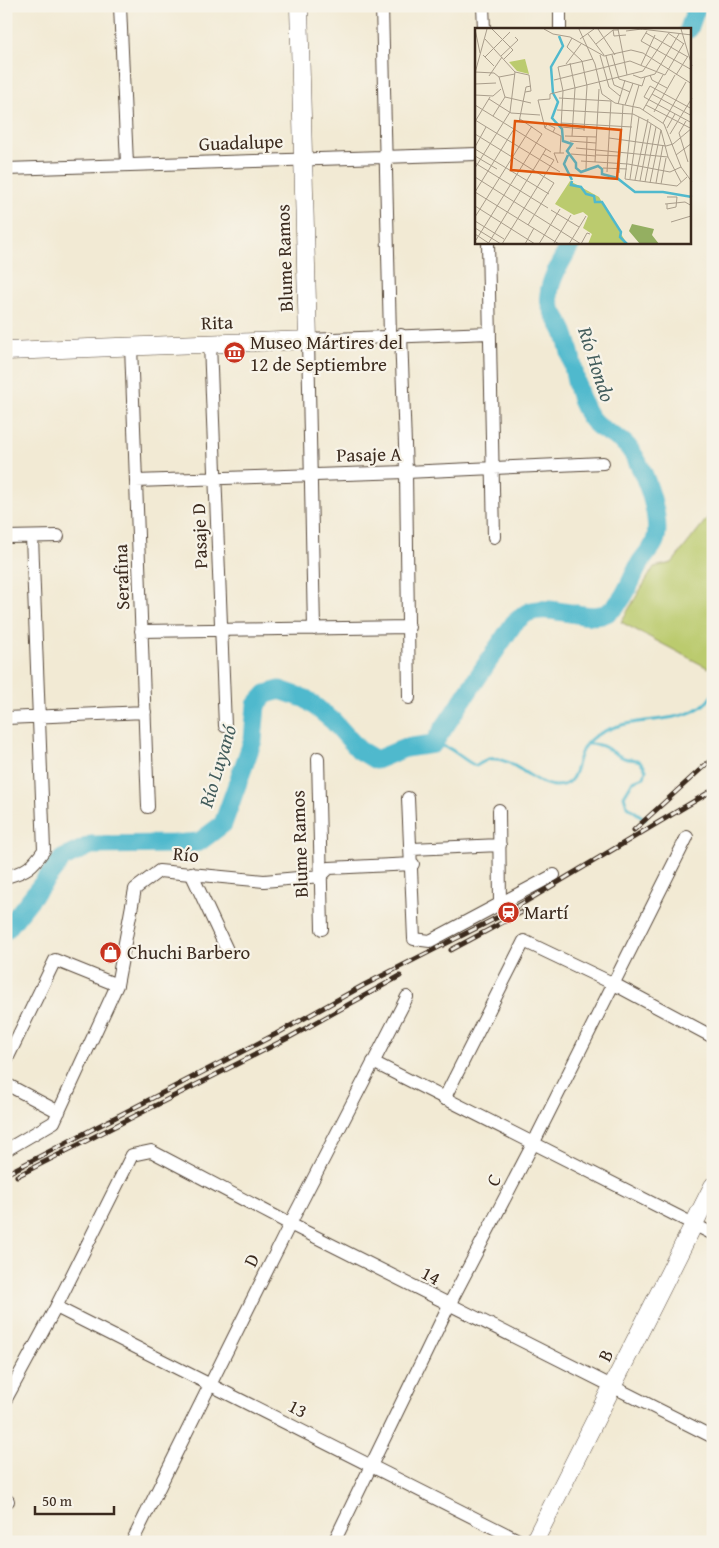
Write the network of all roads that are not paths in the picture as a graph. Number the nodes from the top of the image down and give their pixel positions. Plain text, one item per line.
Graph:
1 (120, 6) edge
2 (299, 6) edge
3 (382, 6) edge
4 (483, 6) edge
5 (560, 6) edge
6 (484, 28) edge
7 (560, 28) edge
8 (475, 154) edge
9 (386, 156) junction
10 (302, 159) junction
11 (127, 164) junction
12 (6, 169) edge
13 (488, 244) edge
14 (490, 333) junction
15 (396, 336) junction
16 (308, 340) junction
17 (210, 344) junction
18 (131, 346) junction
19 (6, 351) edge
20 (603, 463) dead end
21 (494, 467) junction
22 (406, 472) junction
23 (311, 474) junction
24 (215, 477) junction
25 (136, 481) junction
26 (32, 536) junction
27 (58, 536) dead end
28 (6, 537) edge
29 (494, 537) dead end
30 (409, 627) junction
31 (221, 629) junction
32 (314, 629) junction
33 (141, 631) junction
34 (409, 698) dead end
35 (145, 712) junction
36 (38, 716) junction
37 (6, 718) edge
38 (225, 726) dead end
39 (318, 758) dead end
40 (408, 798) dead end
41 (148, 806) dead end
42 (499, 810) dead end
43 (687, 836) dead end
44 (500, 845) junction
45 (412, 849) junction
46 (413, 864) junction
47 (191, 873) junction
48 (554, 875) dead end
49 (321, 876) junction
50 (6, 877) edge
51 (500, 904) junction
52 (322, 929) dead end
53 (226, 950) dead end
54 (612, 984) junction
55 (117, 985) junction
56 (407, 997) dead end
57 (713, 1037) edge
58 (6, 1061) edge
59 (373, 1062) junction
60 (6, 1084) edge
61 (444, 1099) junction
62 (58, 1112) junction
63 (533, 1144) junction
64 (6, 1150) edge
65 (713, 1186) edge
66 (290, 1224) junction
67 (693, 1224) junction
68 (713, 1234) edge
69 (449, 1305) junction
70 (56, 1307) junction
71 (210, 1384) junction
72 (613, 1386) junction
73 (6, 1399) edge
74 (713, 1437) edge
75 (372, 1467) junction
76 (132, 1542) edge
77 (334, 1542) edge
78 (522, 1542) edge
79 (534, 1542) edge

1 - 11 street
2 - 10 street, Blume Ramos
3 - 9 street
4 - 6 street
5 - 7 street
8 - 9 street, Guadalupe
9 - 10 street, Guadalupe
9 - 15 street
10 - 11 street, Guadalupe
10 - 16 street, Blume Ramos
11 - 12 street, Guadalupe
13 - 14 street
14 - 15 street, Rita
14 - 21 street
15 - 16 street, Rita
15 - 22 street
16 - 17 street, Rita
16 - 23 street, Blume Ramos
17 - 18 street, Rita
17 - 24 street, Pasaje D
18 - 19 street, Rita
18 - 25 street, Serafina
20 - 21 street, Pasaje A
21 - 22 street, Pasaje A
21 - 29 street
22 - 23 street, Pasaje A
22 - 30 street
23 - 24 street, Pasaje A
23 - 32 street, Blume Ramos
24 - 25 street, Pasaje A
24 - 31 street, Pasaje D
25 - 33 street, Serafina
26 - 27 street
26 - 28 street
26 - 36 street
30 - 32 street
30 - 34 street
31 - 32 street
31 - 33 street
31 - 38 street, Pasaje D
33 - 35 street, Serafina
35 - 36 street
35 - 41 street, Serafina
36 - 37 street
36 - 50 street
39 - 49 street, Blume Ramos
40 - 45 street
42 - 44 street
43 - 54 street, C
44 - 45 street
44 - 51 street
45 - 46 street
46 - 49 street, Río
46 - 51 street
47 - 49 street, Río
47 - 53 street
47 - 55 street, Río
48 - 51 street
49 - 52 street, Blume Ramos
54 - 57 street
54 - 61 street
54 - 63 street, C
55 - 58 street
55 - 62 street, Río
56 - 59 street, D
59 - 61 street
59 - 66 street, D
60 - 62 street
61 - 63 street
62 - 64 street, Río
63 - 67 street
63 - 69 street, C
65 - 67 street, B
66 - 69 street, 14
66 - 70 street, 14
66 - 71 street, D
67 - 68 street
67 - 72 street, B
69 - 72 street, 14
69 - 75 street, C
70 - 71 street, 13
70 - 73 street
71 - 75 street, 13
71 - 76 street, D
72 - 74 street, 14
72 - 79 street, B
75 - 77 street, C
75 - 78 street, 13

